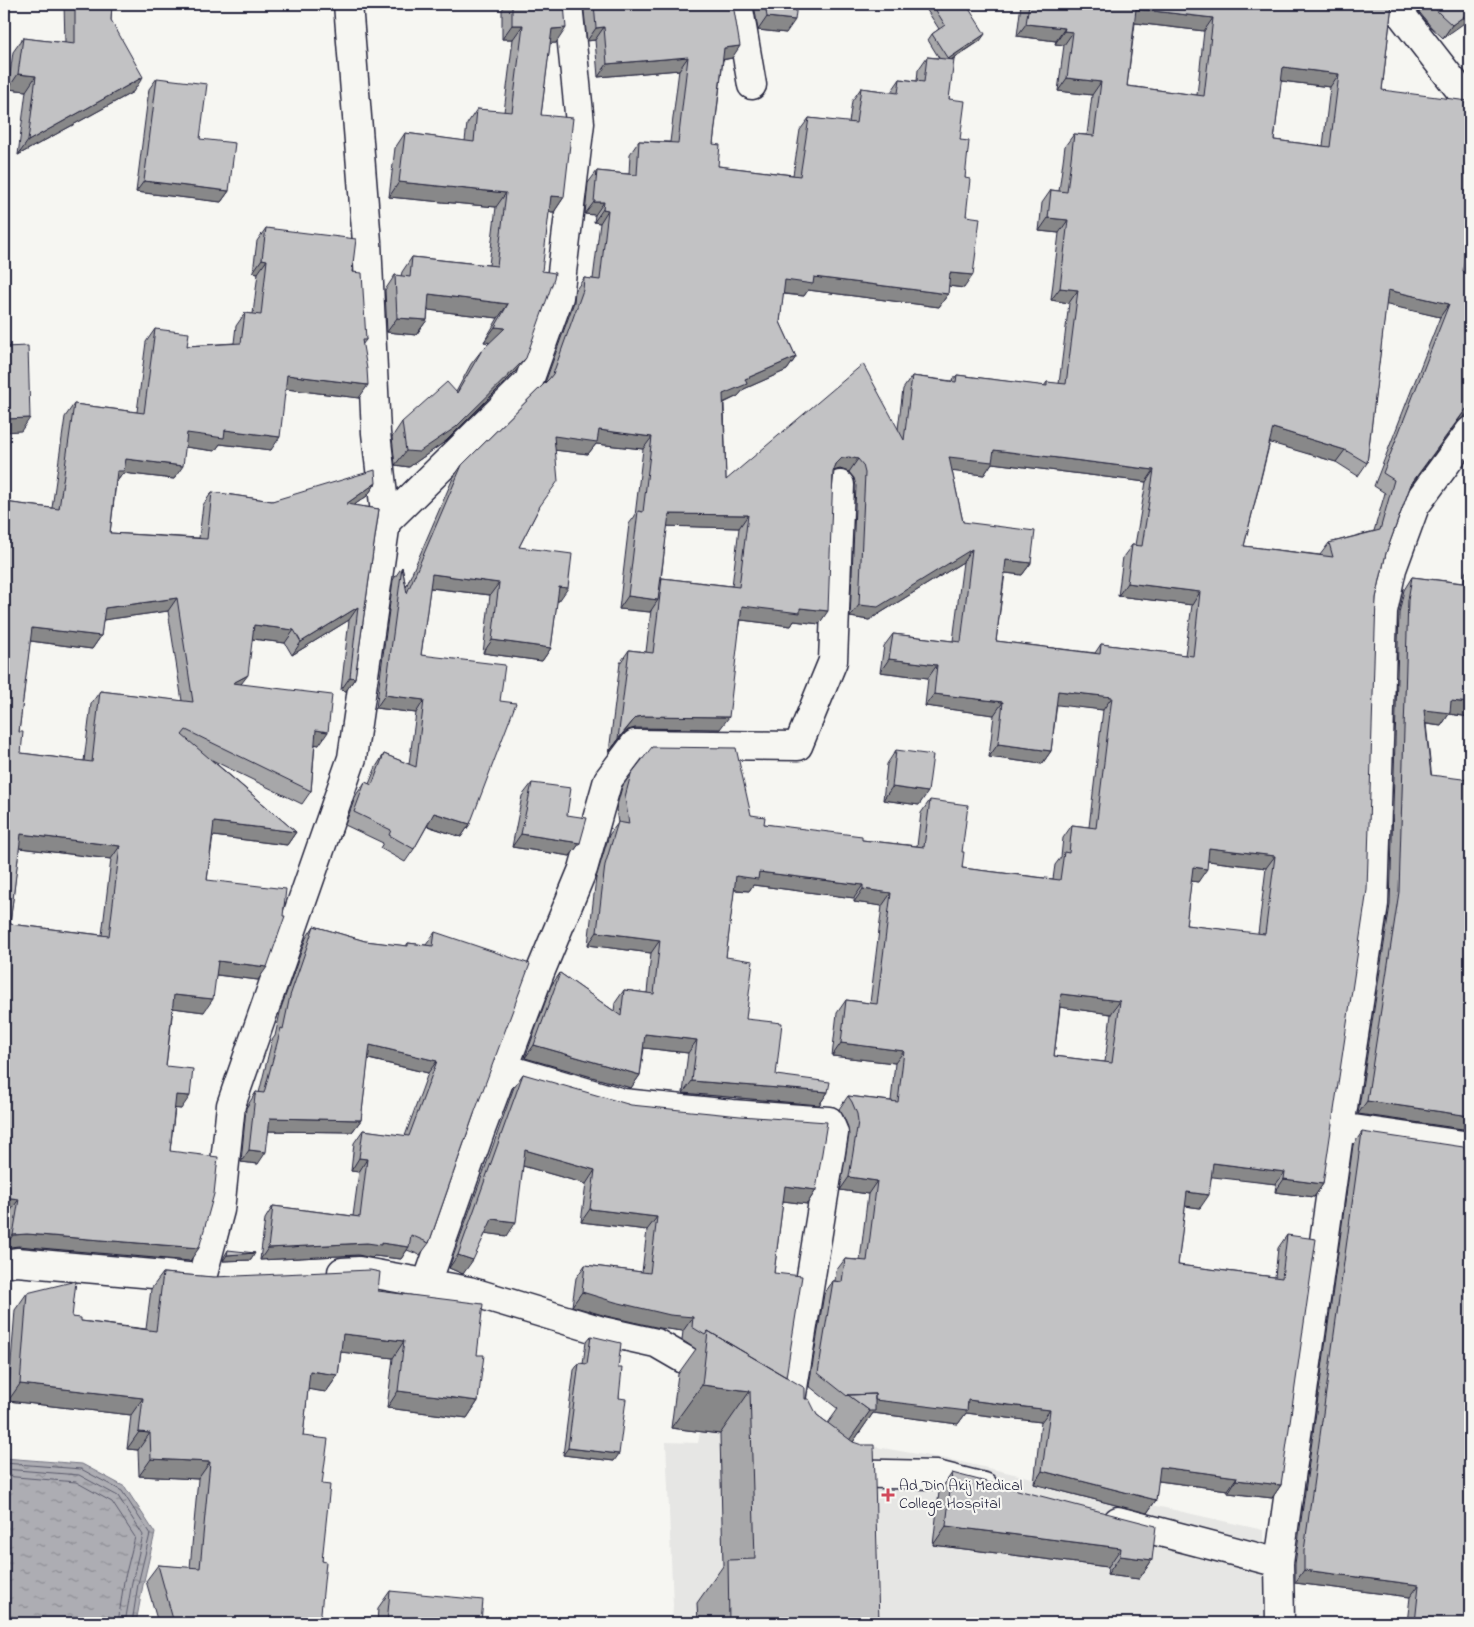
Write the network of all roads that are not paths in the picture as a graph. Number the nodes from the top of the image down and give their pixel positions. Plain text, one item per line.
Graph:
1 (348, 4) edge
2 (568, 4) edge
3 (738, 4) edge
4 (1393, 4) edge
5 (752, 85) dead end
6 (1470, 103) edge
7 (1470, 431) edge
8 (840, 485) dead end
9 (386, 522) junction
10 (504, 1068) junction
11 (1340, 1127) junction
12 (1470, 1146) edge
13 (4, 1264) edge
14 (320, 1273) edge
15 (231, 1277) edge
16 (202, 1278) junction
17 (427, 1283) junction
18 (738, 1392) edge
19 (763, 1406) edge
20 (788, 1420) junction
21 (796, 1446) edge
22 (817, 1462) edge
23 (1004, 1492) edge
24 (1099, 1516) edge
25 (1279, 1563) junction
26 (1280, 1623) edge

1 - 9 street
2 - 9 street
3 - 5 street
4 - 6 street
7 - 11 street
8 - 10 street
9 - 16 street
10 - 17 street
10 - 20 street
11 - 12 street
11 - 25 street
13 - 16 street
14 - 17 street
15 - 16 street
17 - 18 street
19 - 20 street
20 - 21 street
22 - 23 street
24 - 25 street
25 - 26 street

